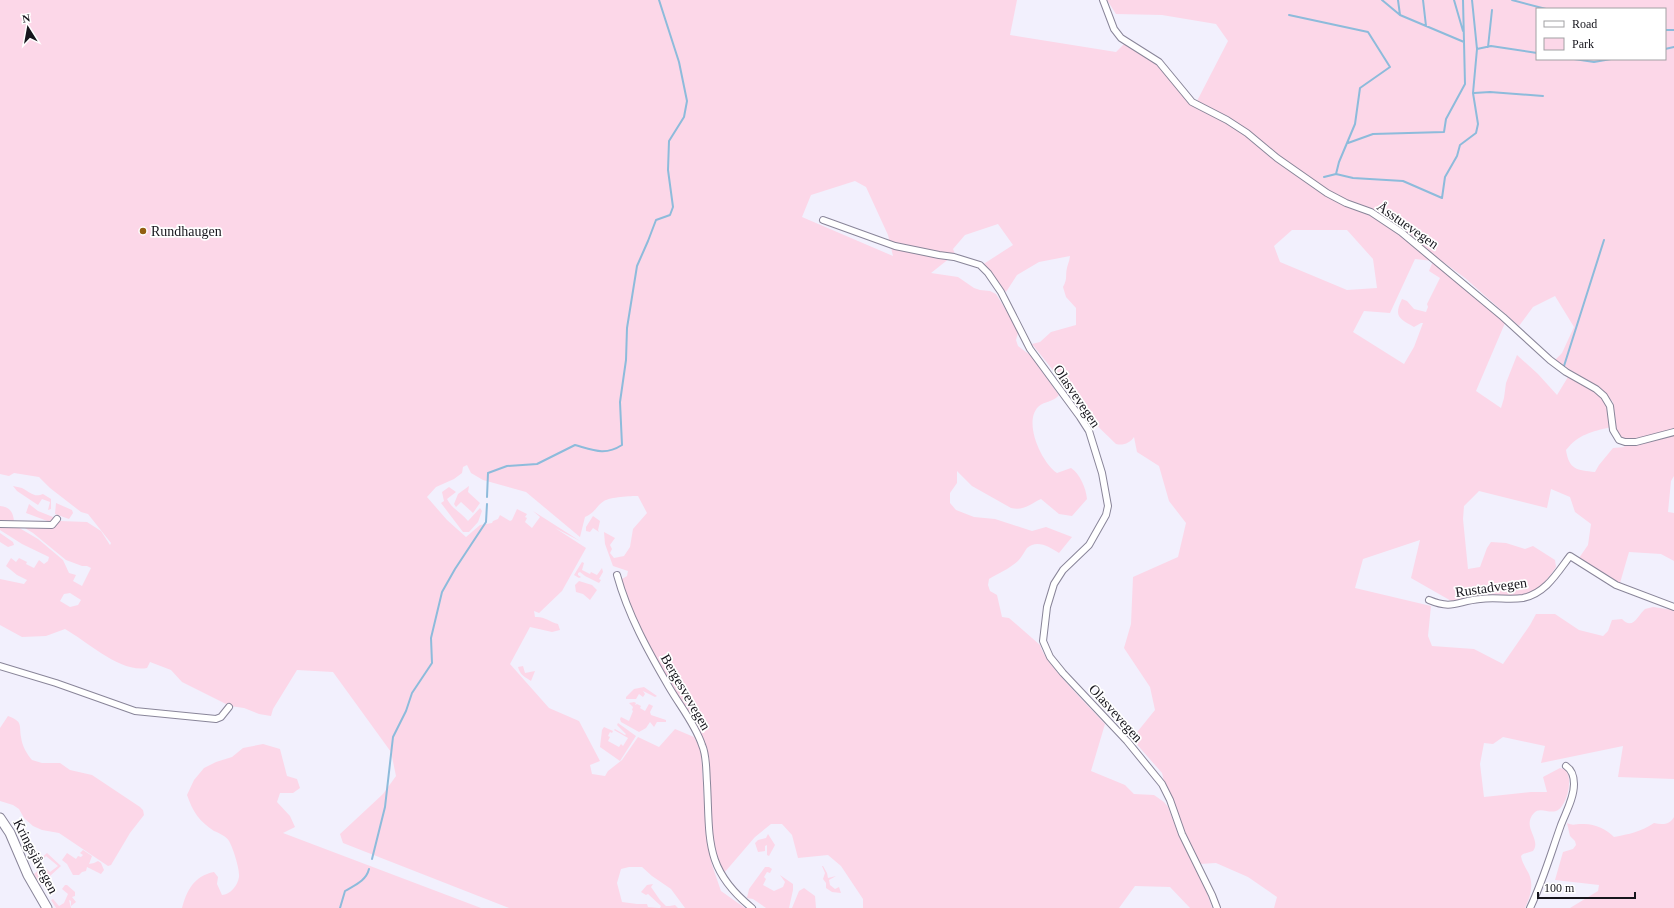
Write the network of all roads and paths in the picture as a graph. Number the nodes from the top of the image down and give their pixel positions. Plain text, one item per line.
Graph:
1 (1103, 0) edge
2 (823, 220) dead end
3 (1674, 432) edge
4 (57, 519) dead end
5 (0, 524) edge
6 (617, 575) dead end
7 (1429, 600) dead end
8 (1674, 607) edge
9 (0, 666) edge
10 (229, 707) dead end
11 (1566, 766) dead end
12 (0, 818) edge
13 (47, 908) edge
14 (752, 908) edge
15 (1217, 908) edge
16 (1530, 908) edge

1 - 3 street, Åsstuevegen
2 - 15 street, Olasvevegen
4 - 5 street
6 - 14 street, Bergesvevegen
7 - 8 street, Rustadvegen
9 - 10 street
11 - 16 street
12 - 13 street, Kringsjåvegen

